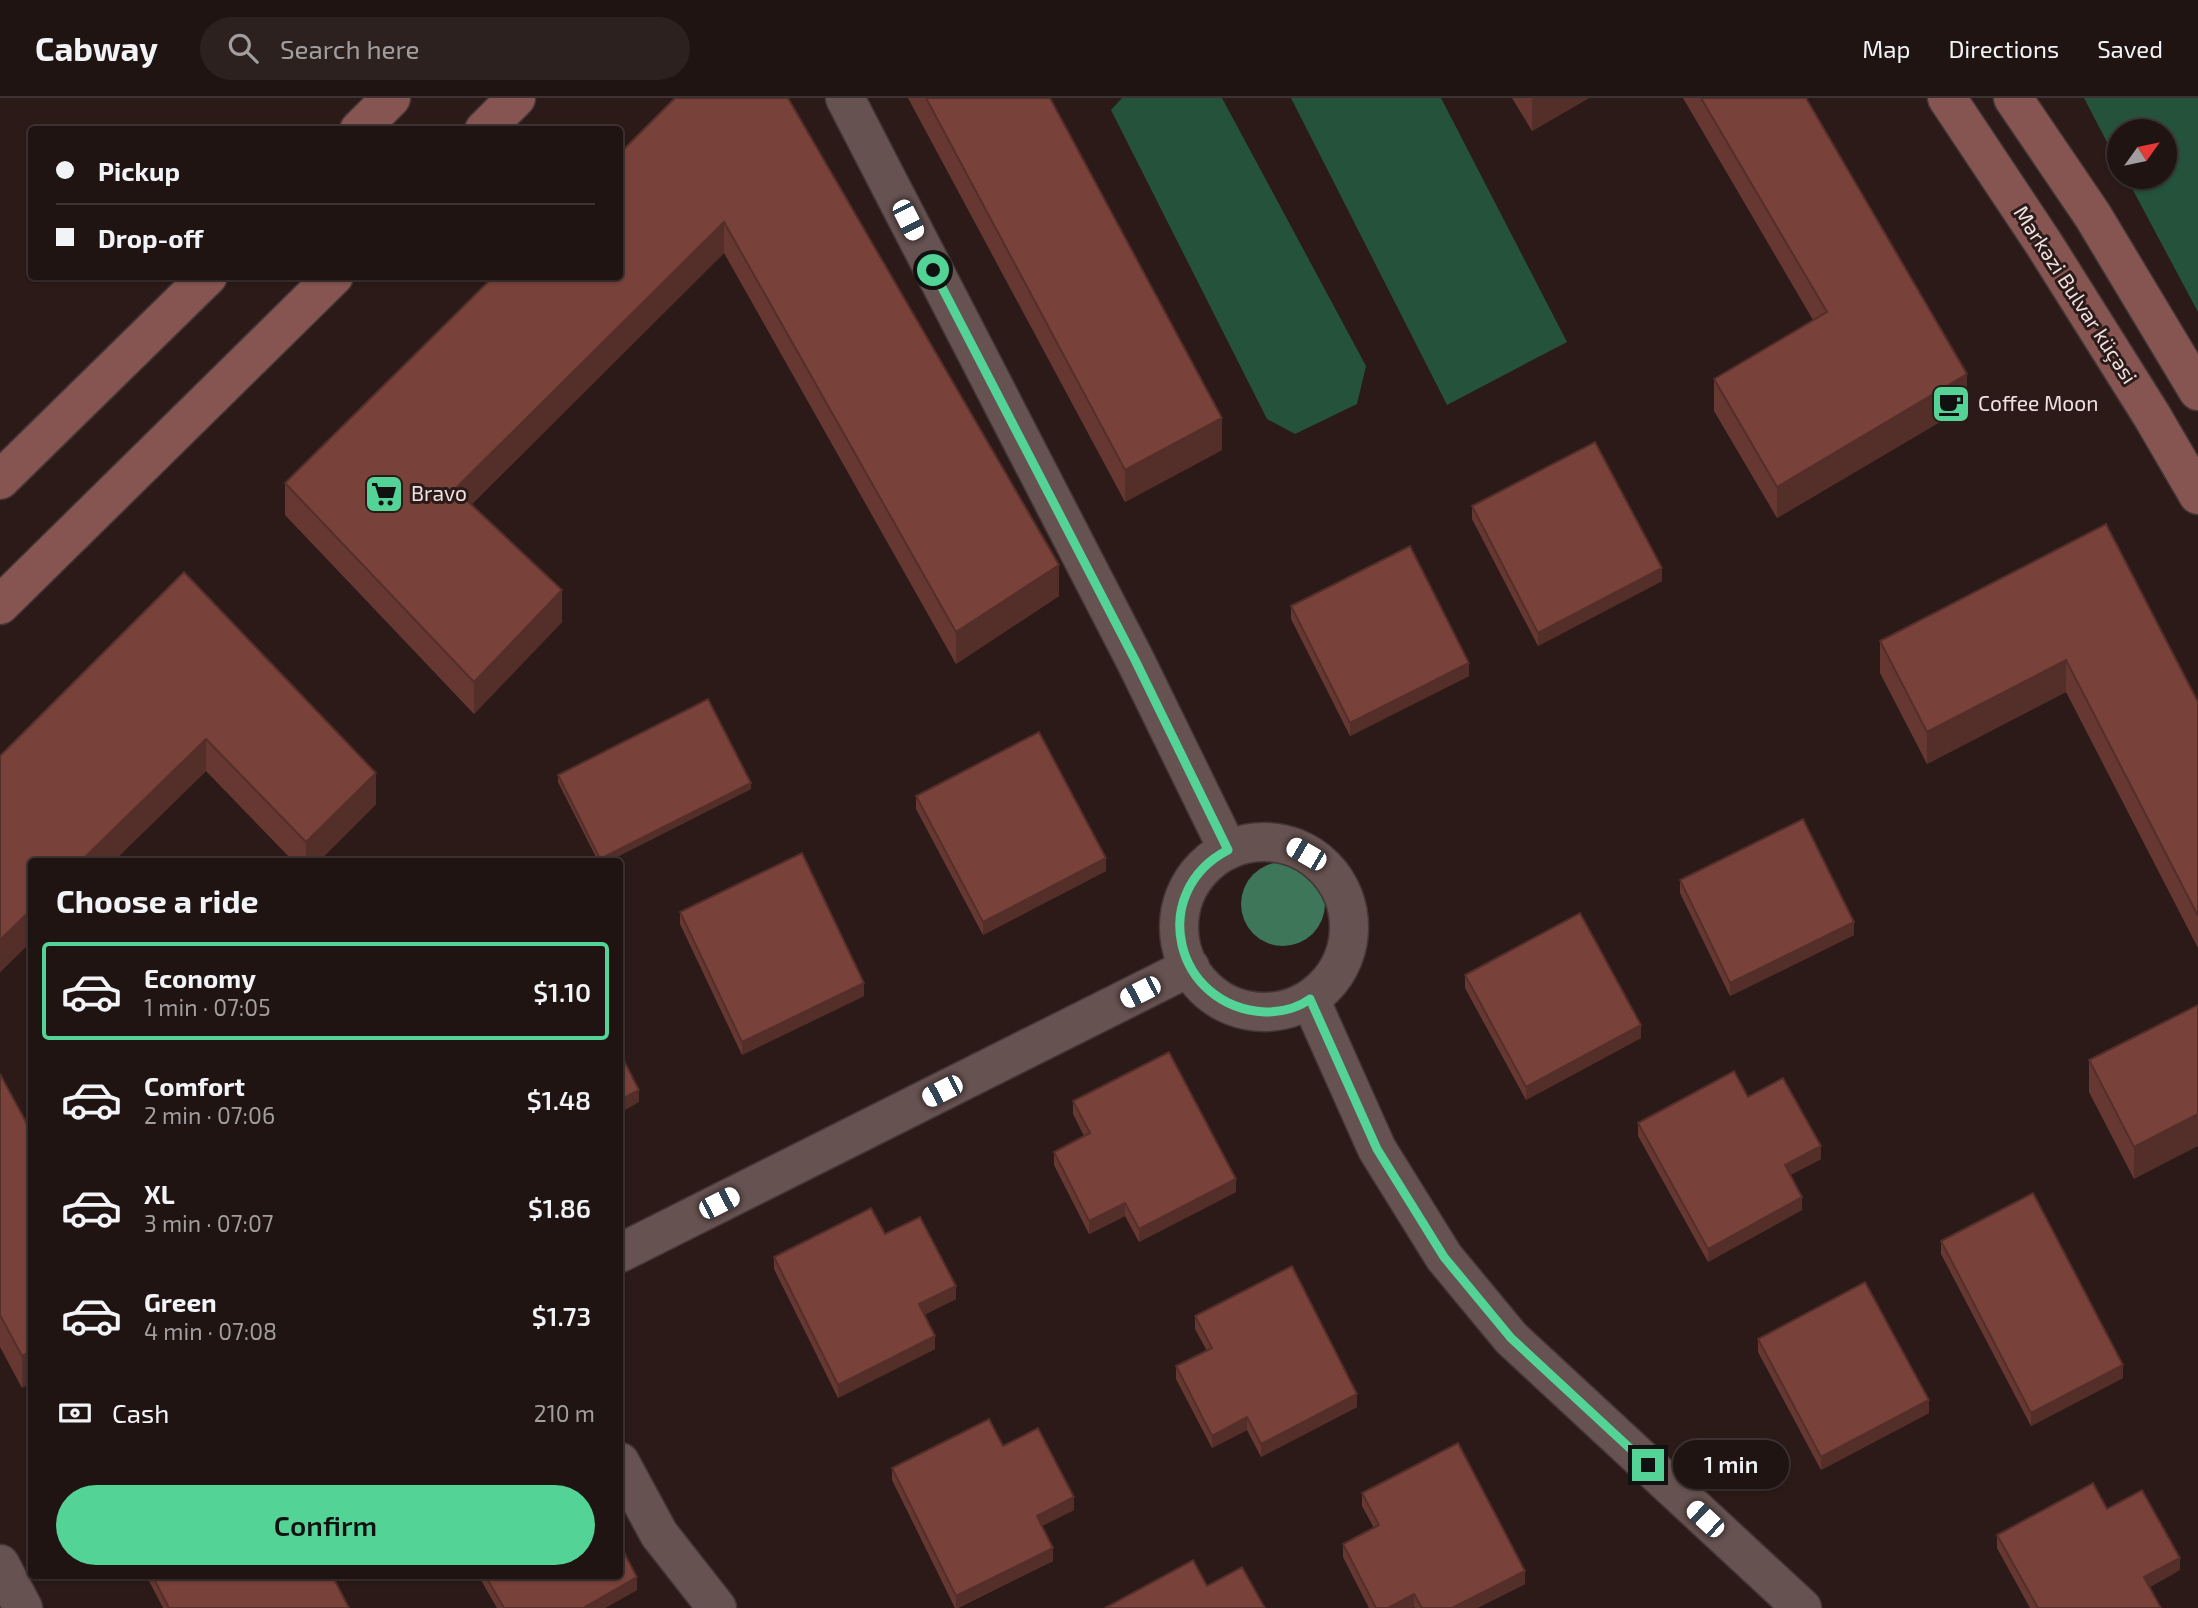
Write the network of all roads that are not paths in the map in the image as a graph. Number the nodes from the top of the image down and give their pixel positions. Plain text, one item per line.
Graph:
1 (391, 98) edge
2 (516, 98) edge
3 (845, 98) edge
4 (1947, 98) edge
5 (2013, 98) edge
6 (363, 126) edge
7 (488, 126) edge
8 (204, 280) edge
9 (330, 280) edge
10 (2198, 391) edge
11 (0, 480) edge
12 (2198, 495) edge
13 (0, 605) edge
14 (1228, 850) junction
15 (1190, 967) junction
16 (1310, 999) junction
17 (623, 1251) edge
18 (623, 1468) edge
19 (717, 1608) edge
20 (1802, 1608) edge

1 - 6 main road
2 - 7 main road
3 - 14 street
4 - 12 main road, Mərkəzi Bulvar küçəsi
5 - 10 main road
8 - 11 main road
9 - 13 main road
14 - 15 street
14 - 16 street
15 - 16 street
15 - 17 street
16 - 20 street
18 - 19 street

